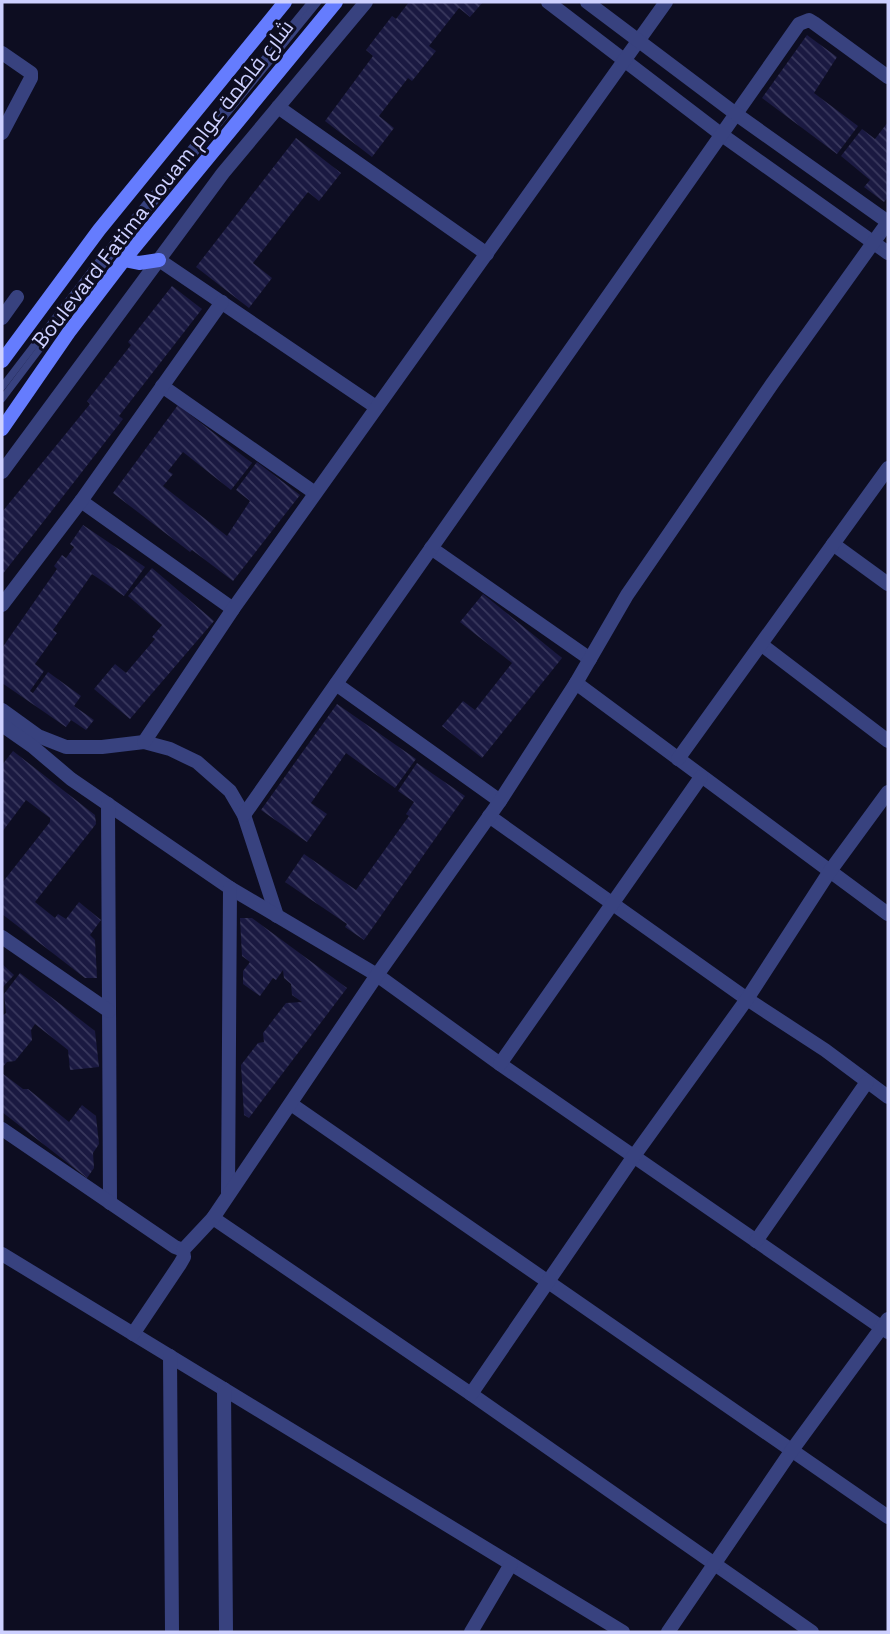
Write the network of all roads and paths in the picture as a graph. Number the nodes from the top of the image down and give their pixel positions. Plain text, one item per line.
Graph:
1 (285, 2) edge
2 (311, 2) edge
3 (318, 2) edge
4 (336, 2) edge
5 (366, 2) edge
6 (548, 2) edge
7 (587, 2) edge
8 (666, 2) edge
9 (637, 41) junction
10 (2, 53) edge
11 (622, 61) junction
12 (888, 77) edge
13 (278, 107) junction
14 (736, 114) junction
15 (2, 133) edge
16 (722, 135) junction
17 (888, 222) edge
18 (874, 243) junction
19 (888, 253) edge
20 (486, 254) junction
21 (124, 260) junction
22 (159, 260) junction
23 (17, 297) dead end
24 (222, 302) junction
25 (2, 318) edge
26 (4, 355) edge
27 (162, 386) junction
28 (2, 387) edge
29 (2, 398) edge
30 (376, 407) junction
31 (2, 429) edge
32 (888, 468) edge
33 (2, 472) edge
34 (315, 493) junction
35 (81, 501) junction
36 (833, 544) junction
37 (431, 548) junction
38 (888, 584) edge
39 (2, 605) edge
40 (233, 609) junction
41 (762, 645) junction
42 (590, 659) junction
43 (576, 683) junction
44 (336, 684) junction
45 (2, 710) edge
46 (2, 725) edge
47 (888, 741) edge
48 (144, 742) junction
49 (678, 759) junction
50 (701, 777) junction
51 (888, 792) edge
52 (500, 800) junction
53 (108, 804) junction
54 (244, 815) junction
55 (489, 816) junction
56 (830, 871) junction
57 (230, 888) junction
58 (611, 903) junction
59 (888, 914) edge
60 (277, 916) junction
61 (2, 937) edge
62 (377, 975) junction
63 (747, 999) junction
64 (109, 1011) junction
65 (500, 1064) junction
66 (867, 1082) junction
67 (888, 1097) edge
68 (291, 1104) junction
69 (2, 1129) edge
70 (634, 1156) junction
71 (228, 1193) junction
72 (110, 1203) junction
73 (213, 1217) junction
74 (756, 1241) junction
75 (183, 1250) junction
76 (2, 1254) edge
77 (550, 1281) junction
78 (886, 1326) edge
79 (133, 1334) junction
80 (170, 1356) junction
81 (224, 1389) junction
82 (471, 1394) junction
83 (792, 1450) junction
84 (888, 1517) edge
85 (511, 1564) junction
86 (716, 1564) junction
87 (173, 1632) edge
88 (226, 1632) edge
89 (471, 1632) edge
90 (623, 1632) edge
91 (668, 1632) edge
92 (812, 1632) edge

1 - 26 main road, Boulevard Fatima Aouam شارع فاطمة عوام
2 - 28 lane
3 - 29 lane
4 - 21 main road, Boulevard Fatima Aouam شارع فاطمة عوام
5 - 13 street
6 - 11 street
7 - 9 street
8 - 9 street
9 - 11 street
9 - 14 street
10 - 15 street
11 - 16 street
11 - 20 street
12 - 14 street
13 - 20 street
13 - 22 street
14 - 16 street
14 - 17 street
16 - 18 street
16 - 37 street
17 - 18 street
18 - 19 street
18 - 42 street
20 - 30 street
21 - 22 main road
21 - 31 main road, Boulevard Fatima Aouam شارع فاطمة عوام
22 - 24 street
22 - 33 street
23 - 25 street
24 - 27 street
24 - 30 street
27 - 34 street
27 - 35 street
30 - 34 street
32 - 36 street
34 - 40 street
35 - 39 street
35 - 40 street
36 - 38 street
36 - 41 street
37 - 42 street
37 - 44 street
40 - 48 street
41 - 47 street
41 - 49 street
42 - 43 street
43 - 49 street
43 - 52 street
44 - 52 street
44 - 54 street
45 - 48 street
46 - 53 street
48 - 54 street
49 - 50 street
50 - 56 street
50 - 58 street
51 - 56 street
52 - 55 street
53 - 57 street
53 - 64 street
54 - 60 street
55 - 58 street
55 - 62 street
56 - 59 street
56 - 63 street
57 - 60 street
57 - 71 street
58 - 63 street
58 - 65 street
60 - 62 street
61 - 64 street
62 - 65 street
62 - 68 street
63 - 66 street
63 - 70 street
64 - 72 street
65 - 70 street
66 - 67 street
66 - 74 street
68 - 71 street
68 - 77 street
69 - 72 street
70 - 74 street
70 - 77 street
71 - 73 street
72 - 75 street
73 - 75 street
73 - 82 street
74 - 78 street
75 - 79 street
76 - 79 street
77 - 82 street
77 - 83 street
78 - 83 street
79 - 80 street
80 - 81 street
80 - 87 street
81 - 85 street
81 - 88 street
82 - 86 street
83 - 84 street
83 - 86 street
85 - 89 street
85 - 90 street
86 - 91 street
86 - 92 street

